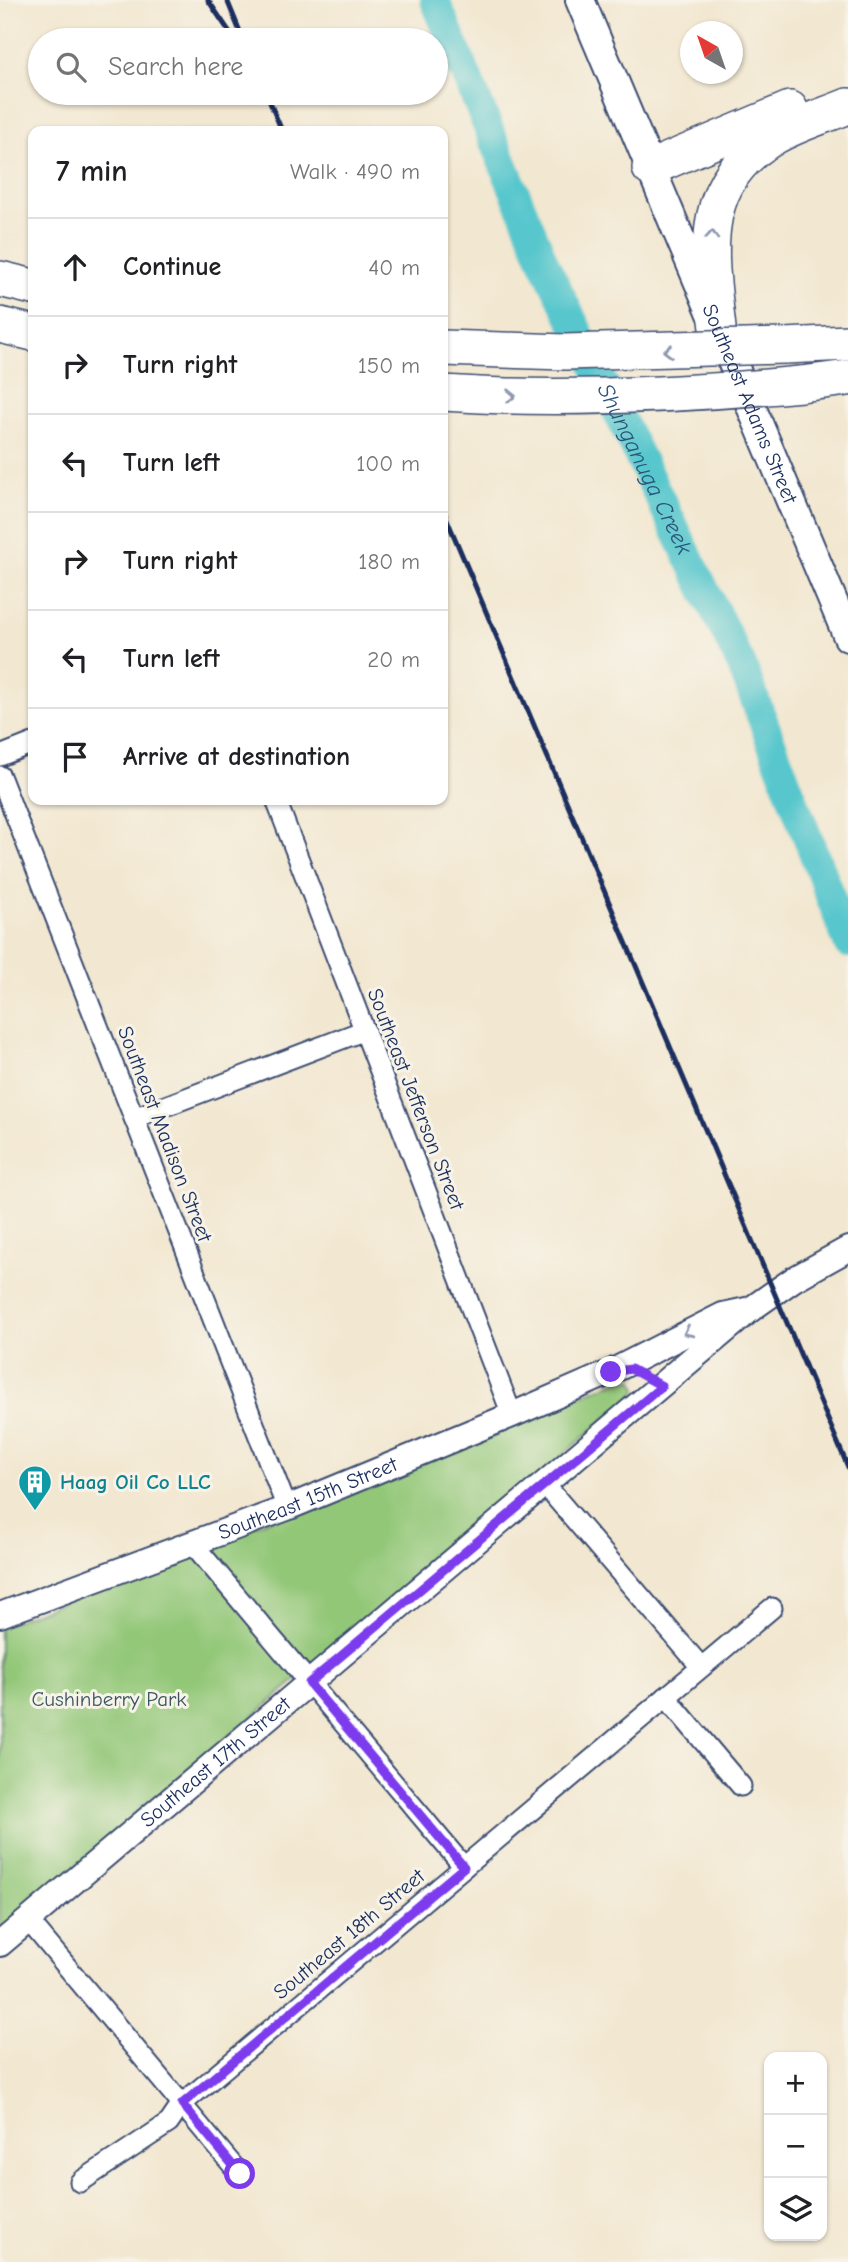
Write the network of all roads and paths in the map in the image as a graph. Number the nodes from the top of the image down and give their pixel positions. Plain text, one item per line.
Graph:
1 (580, 0) edge
2 (848, 85) edge
3 (848, 106) edge
4 (774, 136) junction
5 (654, 177) junction
6 (0, 279) edge
7 (28, 287) edge
8 (0, 325) edge
9 (718, 328) junction
10 (848, 328) edge
11 (28, 332) edge
12 (816, 344) edge
13 (448, 348) edge
14 (828, 382) edge
15 (448, 393) edge
16 (848, 637) edge
17 (28, 745) edge
18 (0, 756) edge
19 (0, 776) edge
20 (278, 805) edge
21 (365, 1030) junction
22 (134, 1118) junction
23 (848, 1249) edge
24 (751, 1309) junction
25 (611, 1372) junction
26 (662, 1386) junction
27 (512, 1415) junction
28 (545, 1485) junction
29 (286, 1508) junction
30 (193, 1544) junction
31 (772, 1608) dead end
32 (0, 1615) edge
33 (701, 1667) junction
34 (309, 1683) junction
35 (666, 1697) junction
36 (741, 1786) dead end
37 (464, 1867) junction
38 (28, 1920) junction
39 (0, 1944) edge
40 (182, 2104) junction
41 (240, 2174) dead end
42 (80, 2182) dead end

1 - 5 main road, Southeast Adams Street
2 - 5 highway
3 - 4 highway
4 - 5 highway
9 -> 4 highway
5 - 9 main road, Southeast Adams Street
6 - 7 highway
8 - 11 highway
9 - 16 main road, Southeast Adams Street
10 - 12 highway
12 -> 13 highway, bridge
15 -> 14 highway, bridge
17 - 18 street
19 - 22 street, Southeast Madison Street
20 - 21 street, Southeast Jefferson Street
21 - 22 street
21 - 27 street, Southeast Jefferson Street
22 - 29 street, Southeast Madison Street
23 - 24 street, Southeast 15th Street
24 -> 25 street, Southeast 15th Street
24 - 26 street, Southeast 17th Street
25 - 26 street
25 - 27 street, Southeast 15th Street
26 - 28 street, Southeast 17th Street
27 - 29 street, Southeast 15th Street
28 - 33 street
28 - 34 street, Southeast 17th Street
29 - 30 street, Southeast 15th Street
30 - 32 street, Southeast 15th Street
30 - 34 street
31 - 33 street, Southeast 18th Street
33 - 35 street, Southeast 18th Street
34 - 37 street
34 - 38 street, Southeast 17th Street
35 - 36 street
35 - 37 street, Southeast 18th Street
37 - 40 street, Southeast 18th Street
38 - 39 street, Southeast 17th Street
38 - 40 street
40 - 41 street
40 - 42 street, Southeast 18th Street

